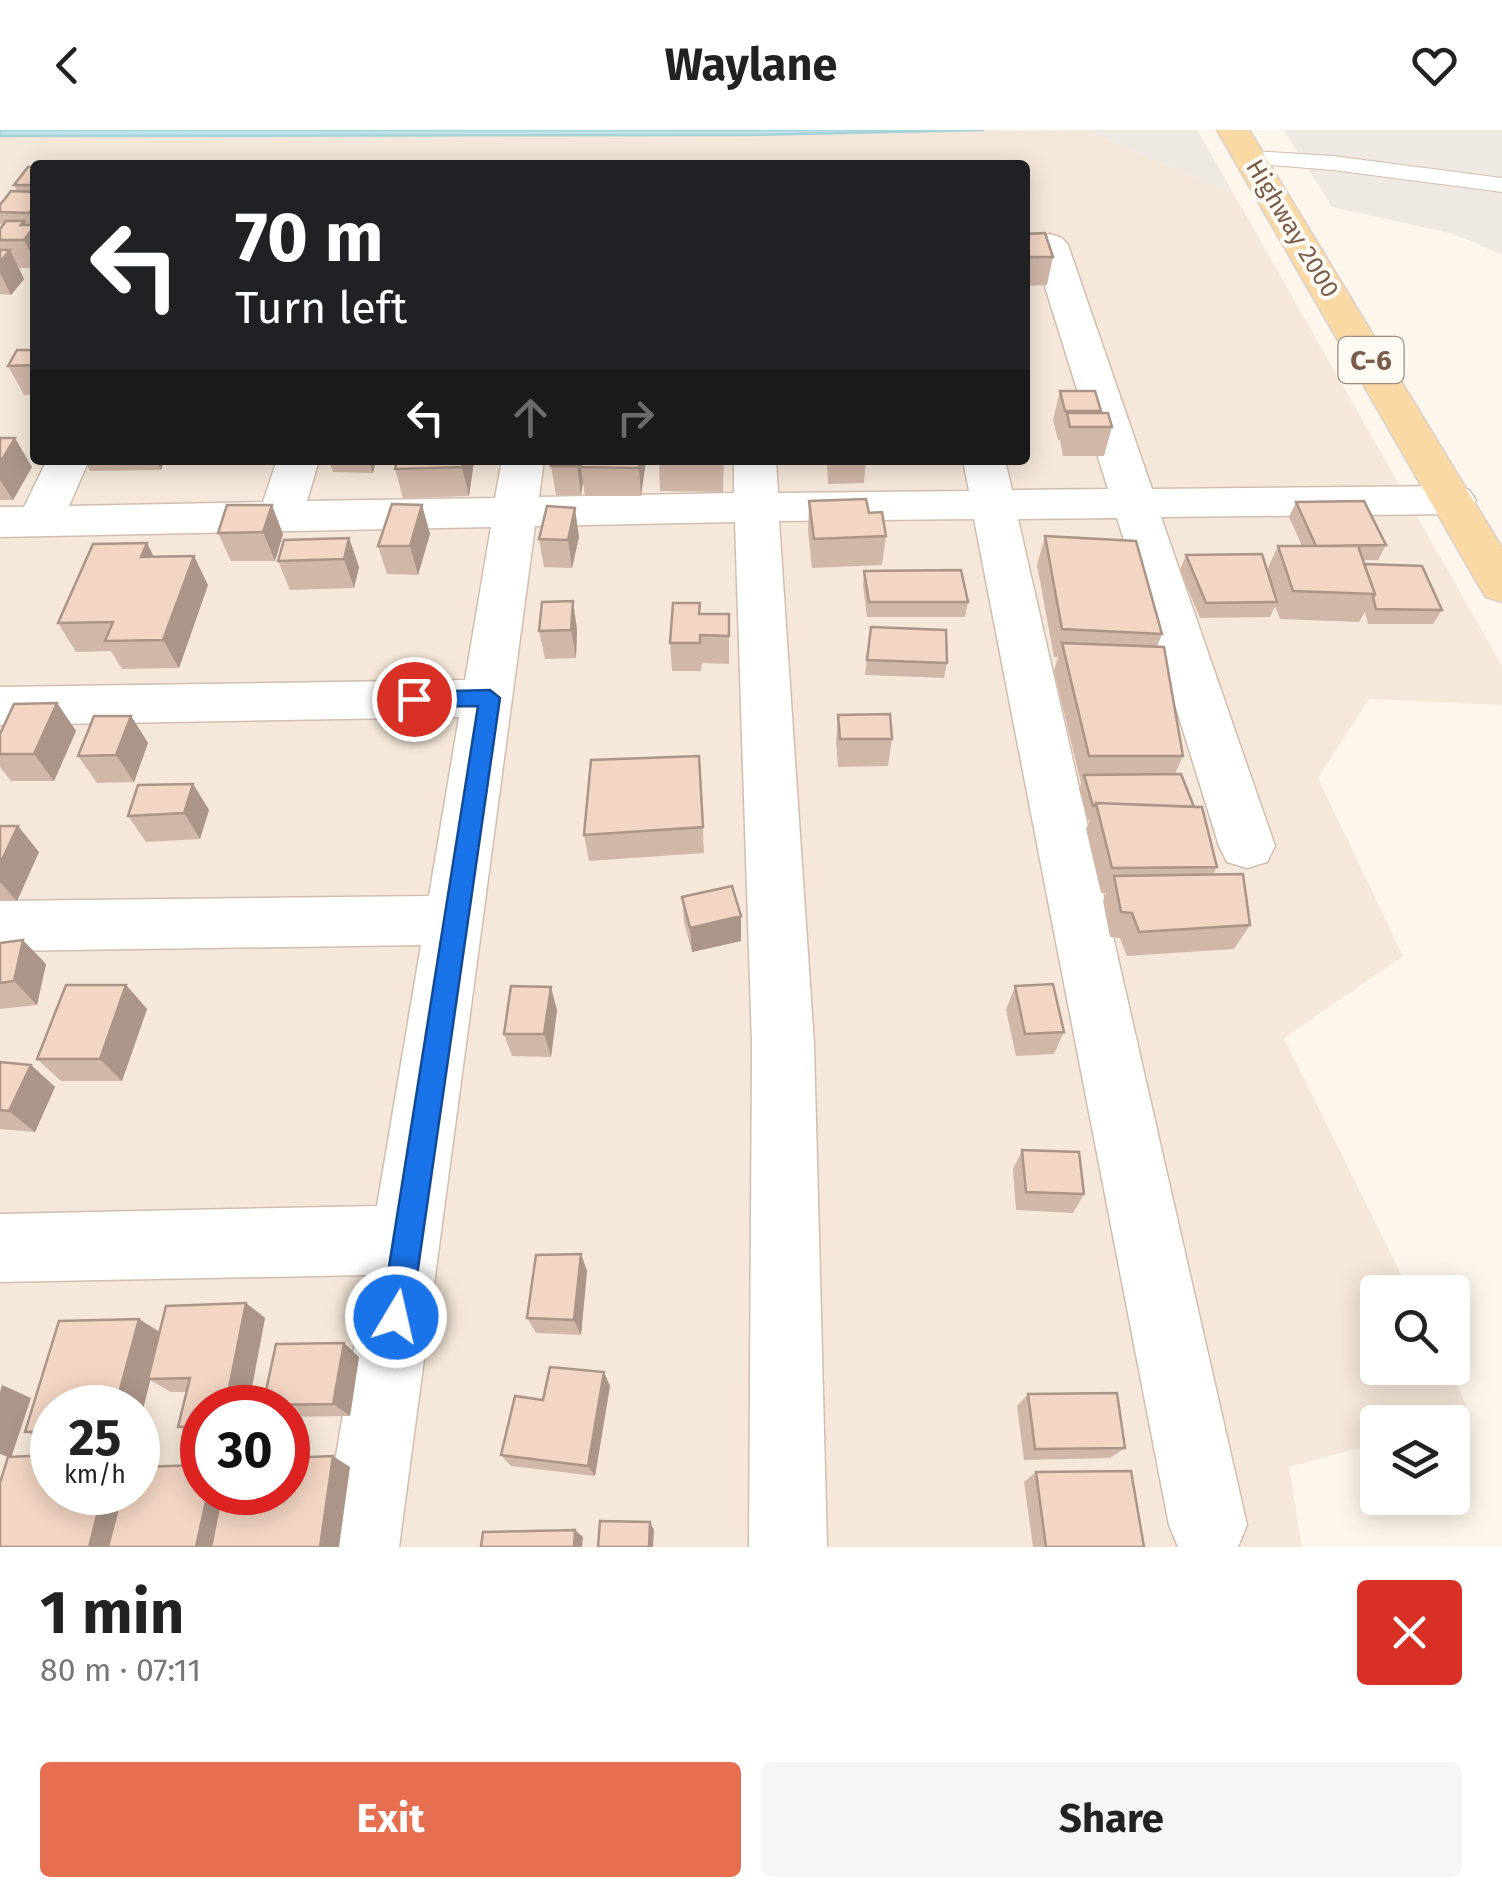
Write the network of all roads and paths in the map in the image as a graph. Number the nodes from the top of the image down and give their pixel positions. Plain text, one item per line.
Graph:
1 (1241, 142) edge
2 (1502, 185) edge
3 (1050, 245) edge
4 (64, 465) edge
5 (296, 465) edge
6 (990, 482) edge
7 (756, 484) edge
8 (520, 486) edge
9 (1454, 500) junction
10 (1137, 504) junction
11 (280, 518) junction
12 (20, 521) edge
13 (1502, 586) edge
14 (490, 698) junction
15 (0, 706) edge
16 (1246, 846) dead end
17 (455, 920) junction
18 (0, 926) edge
19 (408, 1240) junction
20 (0, 1248) edge
21 (1208, 1525) dead end
22 (360, 1547) edge
23 (788, 1547) edge

1 - 2 lane
1 - 9 main road, Highway 2000 / C-6
3 - 10 street
4 - 12 street
5 - 11 street
6 - 7 street
6 - 10 street
6 - 21 street
7 - 8 street
7 - 23 street
8 - 11 street
8 - 14 street
9 - 10 street
9 - 13 main road, Highway 2000 / C-6
10 - 16 street
11 - 12 street
14 - 15 street
14 - 17 street
17 - 18 street
17 - 19 street
19 - 20 street
19 - 22 street

